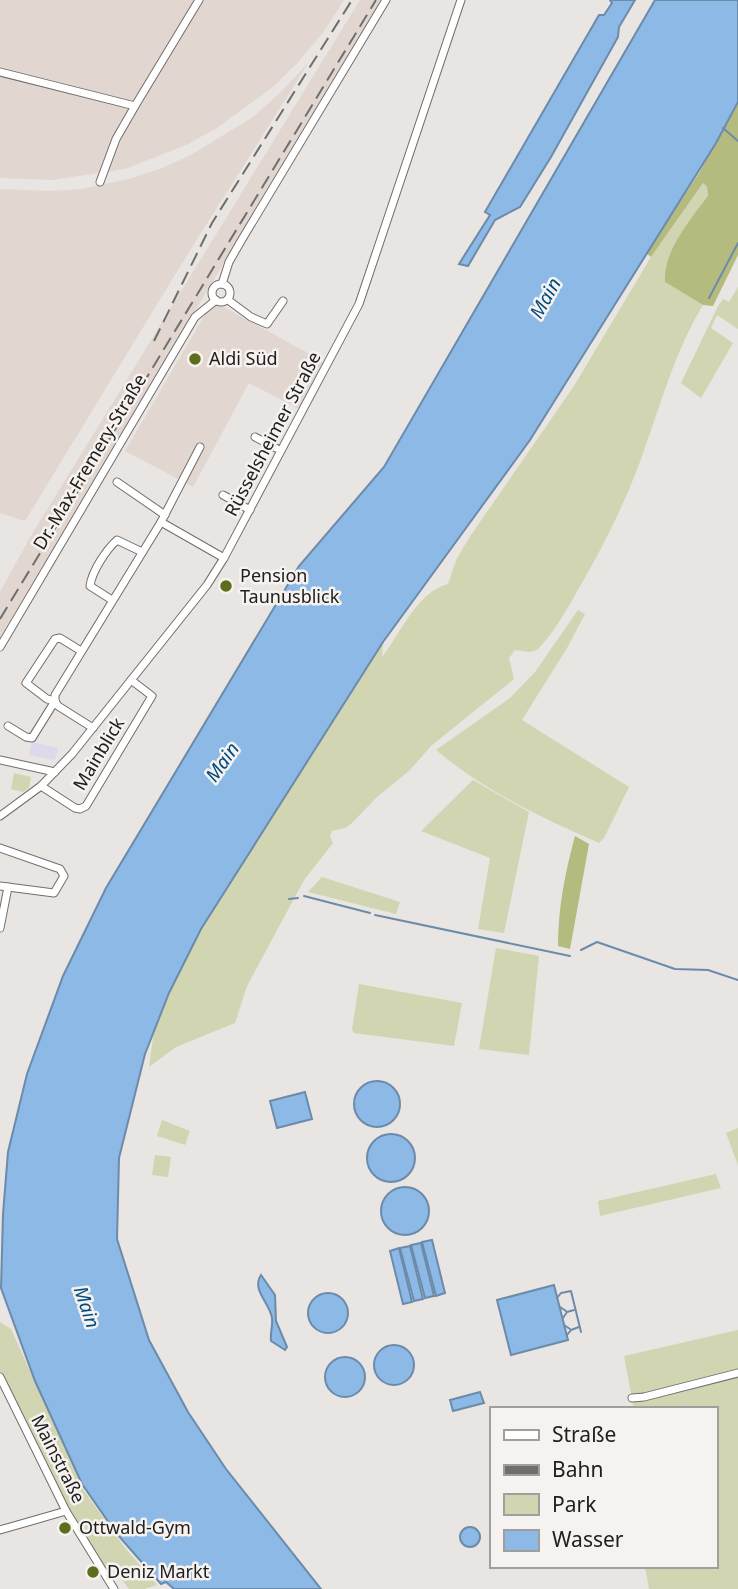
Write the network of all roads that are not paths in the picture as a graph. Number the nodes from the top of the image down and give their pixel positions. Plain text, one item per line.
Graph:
1 (199, 0) edge
2 (386, 0) edge
3 (461, 0) edge
4 (0, 72) edge
5 (135, 106) junction
6 (100, 182) dead end
7 (222, 284) junction
8 (216, 300) junction
9 (228, 300) junction
10 (283, 300) dead end
11 (255, 437) dead end
12 (200, 447) dead end
13 (276, 448) dead end
14 (117, 482) dead end
15 (223, 495) dead end
16 (250, 510) junction
17 (163, 519) junction
18 (142, 552) junction
19 (224, 558) junction
20 (112, 600) junction
21 (0, 647) edge
22 (81, 651) junction
23 (131, 680) junction
24 (55, 701) junction
25 (8, 726) dead end
26 (93, 728) junction
27 (0, 760) edge
28 (55, 772) junction
29 (41, 786) junction
30 (0, 816) edge
31 (0, 848) edge
32 (4, 886) edge
33 (0, 928) edge
34 (738, 1373) edge
35 (0, 1377) edge
36 (632, 1398) dead end
37 (65, 1511) junction
38 (0, 1530) edge
39 (114, 1589) edge

1 - 5 street
2 - 7 street
3 - 16 street, Rüsselsheimer Straße
4 - 5 street
5 - 6 street
7 - 8 street
7 - 9 street
8 - 9 street
8 - 21 street, Dr.-Max-Fremery-Straße
9 - 10 street
11 - 13 street
12 - 17 street
14 - 17 street
15 - 16 street
16 - 19 street, Rüsselsheimer Straße
17 - 18 street
17 - 19 street
18 - 20 street
18 - 20 street
19 - 23 street, Rüsselsheimer Straße
20 - 22 street
22 - 24 street
22 - 24 street
23 - 26 street, Rüsselsheimer Straße
23 - 29 street, Mainblick
24 - 25 street
24 - 26 street
26 - 28 street, Rüsselsheimer Straße
27 - 28 street
28 - 29 street, Rüsselsheimer Straße
29 - 30 street, Rüsselsheimer Straße
31 - 32 street
32 - 33 street
34 - 36 street
35 - 37 street, Mainstraße
37 - 38 street
37 - 39 street, Mainstraße

